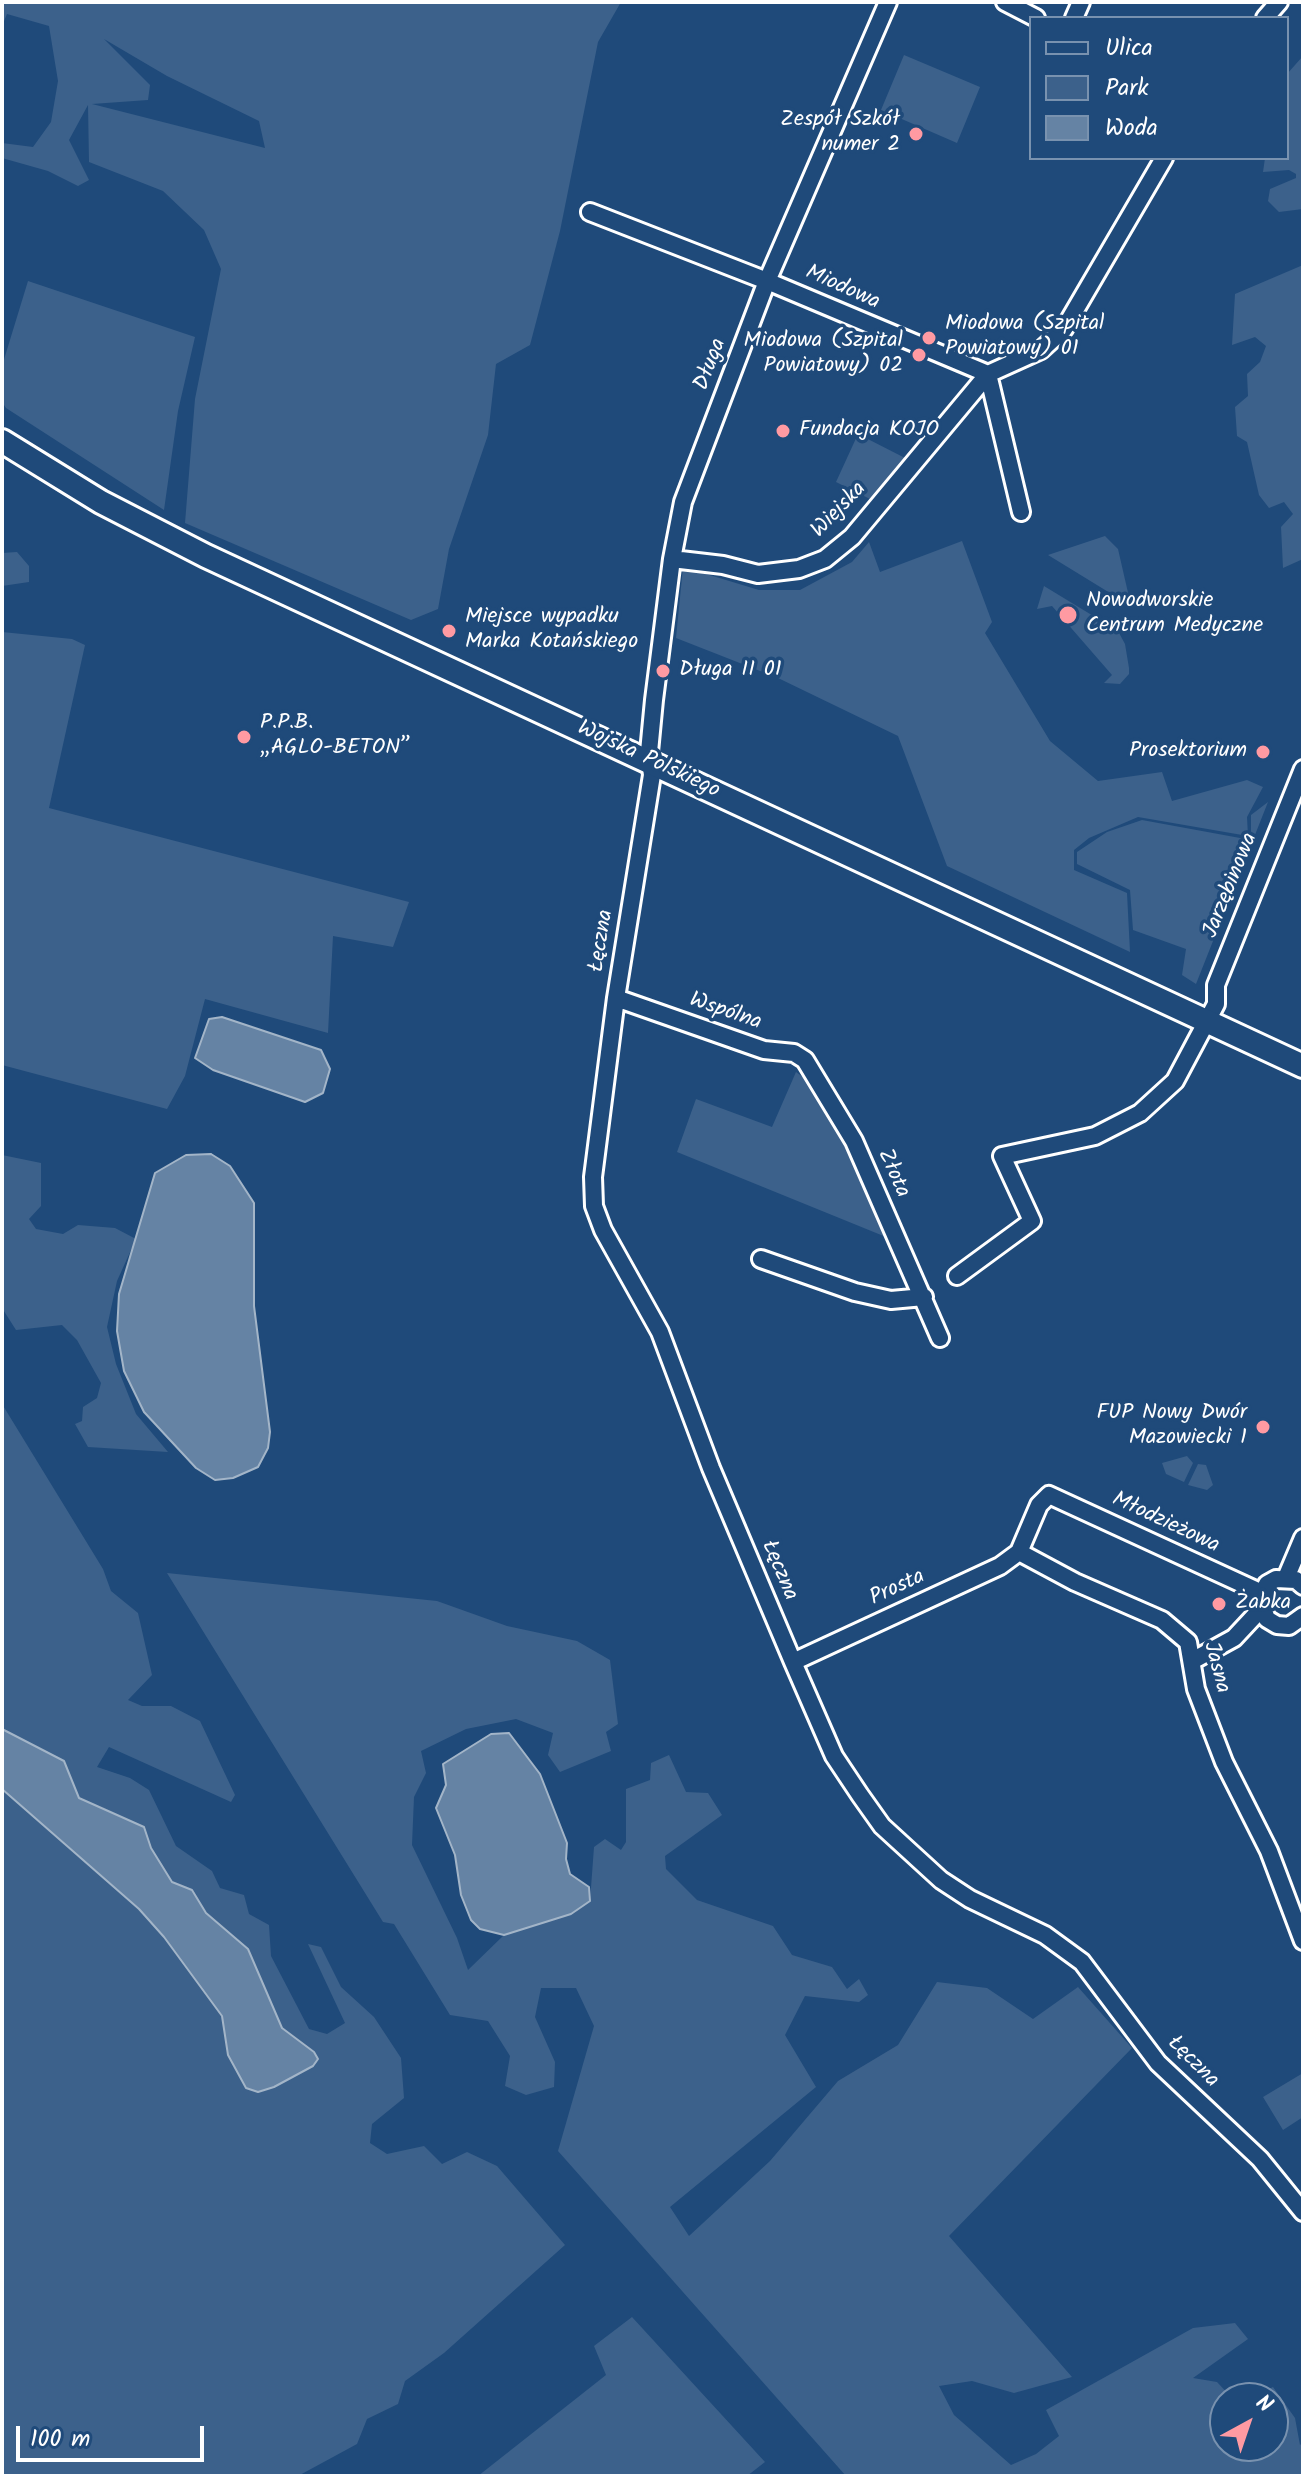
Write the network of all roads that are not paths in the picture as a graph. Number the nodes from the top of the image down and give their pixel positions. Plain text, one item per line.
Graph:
1 (888, 2) edge
2 (1005, 2) edge
3 (1032, 16) edge
4 (1163, 160) edge
5 (590, 212) dead end
6 (767, 281) junction
7 (988, 374) junction
8 (2, 441) edge
9 (1021, 512) dead end
10 (672, 559) junction
11 (650, 763) junction
12 (1303, 769) edge
13 (616, 998) junction
14 (1209, 1021) junction
15 (1303, 1066) edge
16 (814, 1072) joint
17 (761, 1259) dead end
18 (957, 1276) dead end
19 (924, 1297) junction
20 (940, 1338) dead end
21 (1303, 1538) edge
22 (1019, 1552) junction
23 (1286, 1578) junction
24 (1303, 1586) edge
25 (1261, 1601) junction
26 (1303, 1616) edge
27 (1192, 1661) junction
28 (793, 1662) junction
29 (1303, 1941) edge
30 (1303, 2212) edge

1 - 6 street, Długa
2 - 3 street
4 - 7 street
5 - 6 street, Miodowa
6 - 7 street, Miodowa
6 - 10 street, Długa
7 - 9 street
7 - 10 street, Wiejska
8 - 11 main road, Wojska Polskiego
10 - 11 street, Długa
11 - 13 street, Łęczna
11 - 14 main road, Wojska Polskiego
12 - 14 street, Jarzębinowa
13 - 16 street, Wspólna
13 - 28 street, Łęczna
14 - 15 main road, Wojska Polskiego
14 - 18 street, Jarzębinowa
16 - 19 street, Złota
17 - 19 street
19 - 20 street, Złota
21 - 23 street
22 - 25 street, Młodzieżowa
22 - 27 street, Jasna
22 - 28 street, Prosta
23 - 24 street
23 - 25 street
25 - 26 street, Młodzieżowa
25 - 27 street
27 - 29 street, Jasna
28 - 30 street, Łęczna

